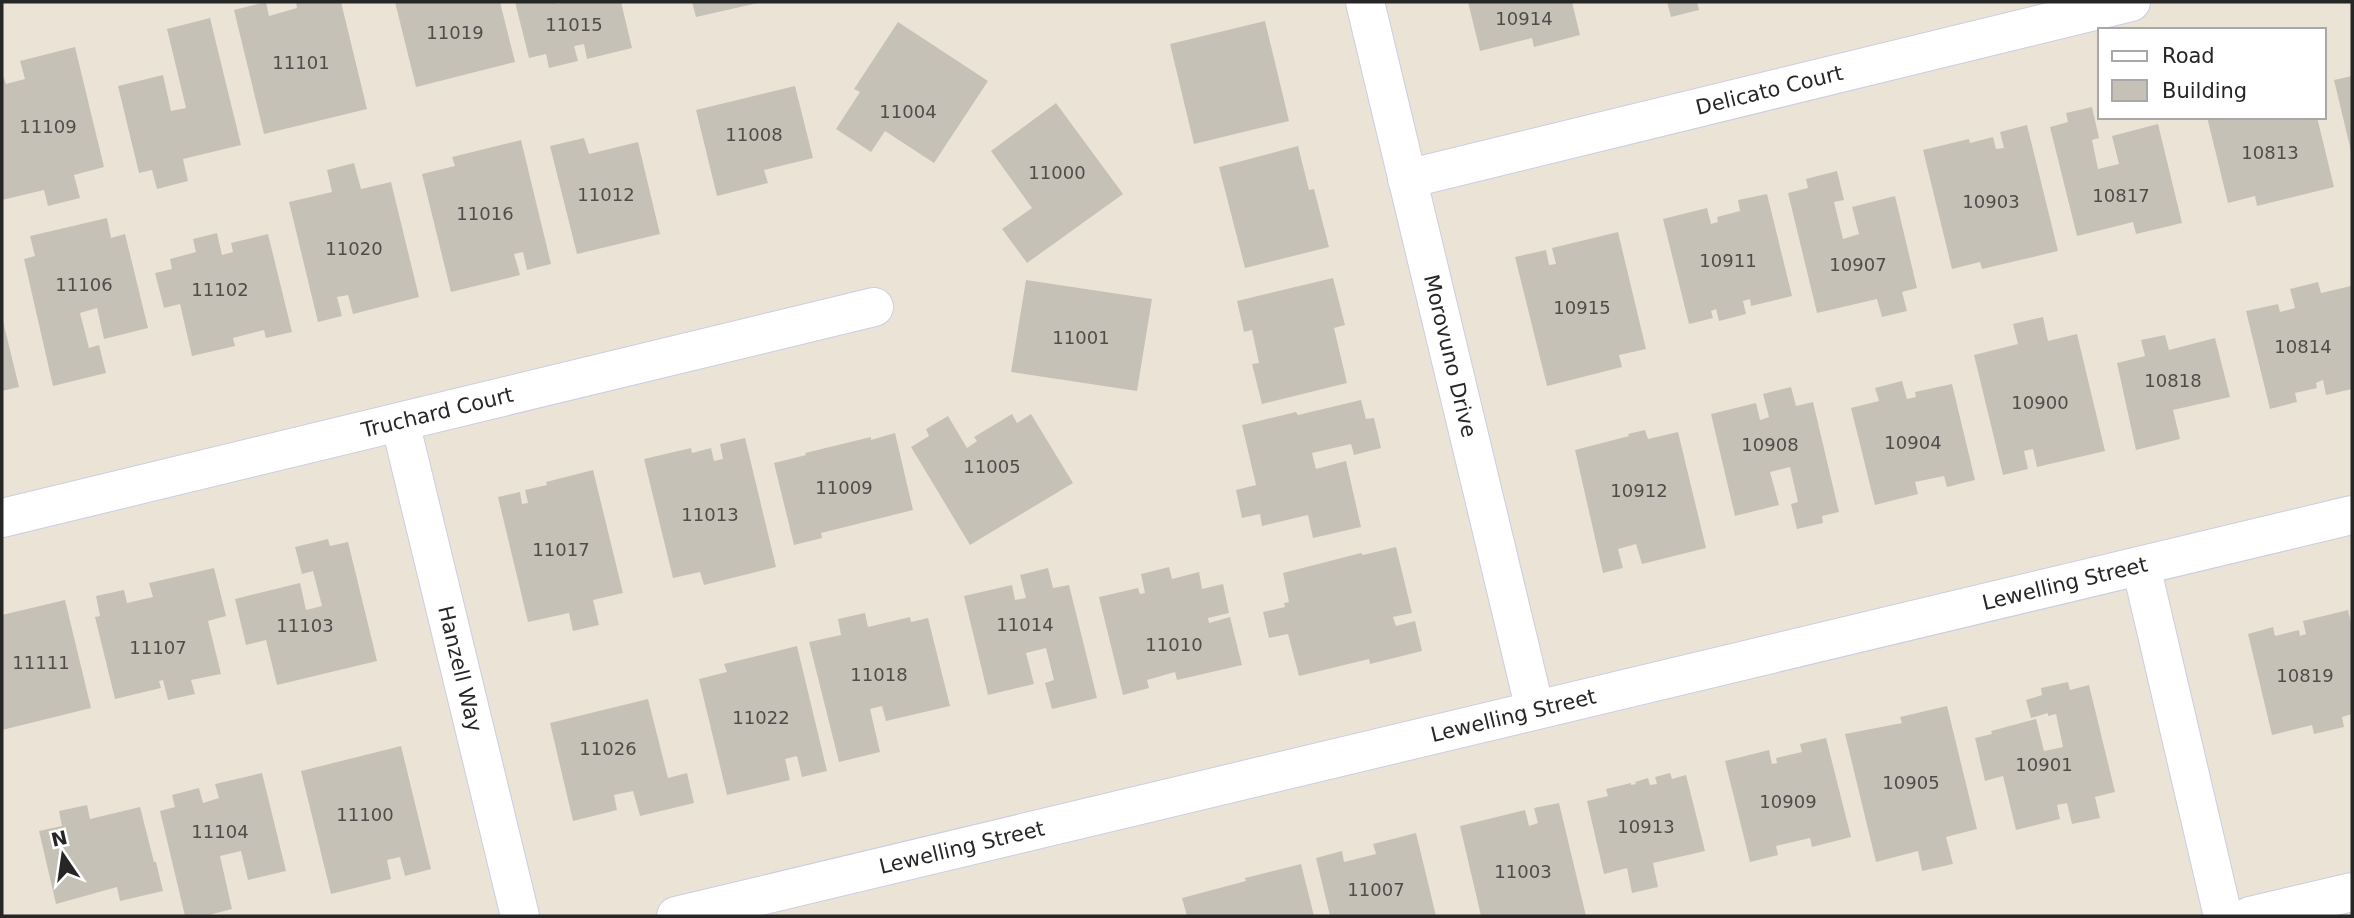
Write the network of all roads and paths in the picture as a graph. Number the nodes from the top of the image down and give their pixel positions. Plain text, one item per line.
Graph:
1 (1364, 2) edge
2 (2131, 2) edge
3 (1407, 179) junction
4 (874, 307) dead end
5 (400, 422) junction
6 (2352, 515) edge
7 (2, 518) edge
8 (2141, 566) junction
9 (1535, 710) junction
10 (2352, 892) edge
11 (520, 916) edge
12 (676, 916) edge
13 (2223, 916) edge
14 (2250, 916) edge

1 - 3 street, Morovuno Drive
2 - 3 street, Delicato Court
3 - 9 street, Morovuno Drive
4 - 5 street, Truchard Court
5 - 7 street, Truchard Court
5 - 11 street, Hanzell Way
6 - 8 street, Lewelling Street
8 - 9 street, Lewelling Street
8 - 13 street
9 - 12 street, Lewelling Street
10 - 14 street

